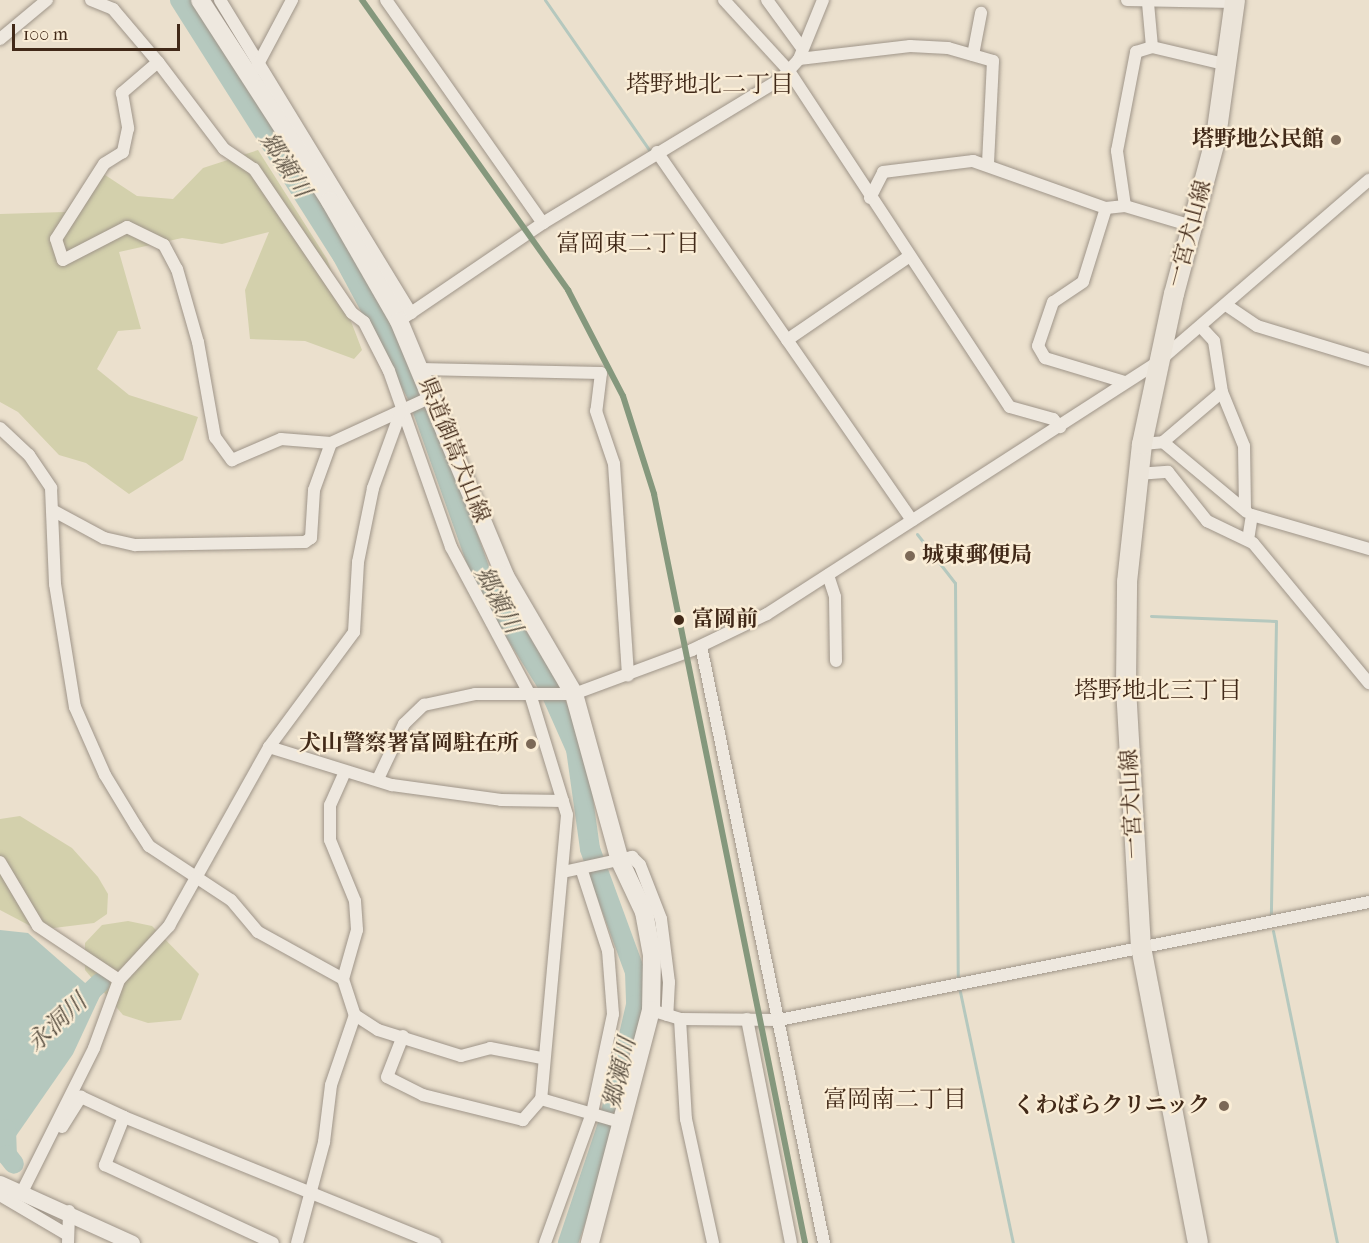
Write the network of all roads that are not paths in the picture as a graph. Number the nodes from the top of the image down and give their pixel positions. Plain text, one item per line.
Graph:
1 (47, 0) edge
2 (91, 0) edge
3 (200, 0) edge
4 (220, 0) edge
5 (292, 0) edge
6 (386, 0) edge
7 (724, 0) edge
8 (767, 0) edge
9 (823, 0) edge
10 (1127, 0) edge
11 (1157, 1) edge
12 (1235, 1) edge
13 (981, 13) dead end
14 (0, 39) edge
15 (1152, 47) junction
16 (800, 54) junction
17 (973, 55) junction
18 (158, 62) junction
19 (1228, 65) junction
20 (256, 69) junction
21 (789, 71) junction
22 (652, 155) junction
23 (988, 164) junction
24 (1369, 180) edge
25 (870, 198) junction
26 (1125, 206) junction
27 (1106, 208) junction
28 (543, 223) junction
29 (1192, 226) junction
30 (908, 257) junction
31 (1226, 305) junction
32 (405, 317) junction
33 (1201, 327) junction
34 (787, 339) junction
35 (1369, 360) edge
36 (1158, 362) junction
37 (420, 369) junction
38 (1125, 382) junction
39 (1222, 392) junction
40 (430, 397) junction
41 (400, 411) junction
42 (1060, 427) junction
43 (0, 428) edge
44 (1163, 442) junction
45 (331, 443) junction
46 (1142, 444) junction
47 (1137, 474) junction
48 (54, 511) junction
49 (1248, 513) junction
50 (912, 520) junction
51 (1248, 540) junction
52 (1369, 549) edge
53 (828, 575) junction
54 (701, 646) junction
55 (836, 662) dead end
56 (628, 676) junction
57 (1369, 683) edge
58 (574, 694) junction
59 (531, 697) junction
60 (269, 747) junction
61 (344, 774) junction
62 (378, 779) junction
63 (563, 801) junction
64 (620, 861) junction
65 (0, 862) edge
66 (587, 870) junction
67 (562, 872) junction
68 (195, 877) junction
69 (1369, 902) edge
70 (1141, 948) junction
71 (343, 979) junction
72 (119, 980) junction
73 (659, 1013) junction
74 (356, 1015) junction
75 (747, 1018) junction
76 (680, 1019) junction
77 (779, 1020) junction
78 (403, 1036) junction
79 (542, 1058) junction
80 (541, 1099) junction
81 (592, 1113) junction
82 (124, 1117) junction
83 (624, 1123) junction
84 (34, 1163) junction
85 (0, 1183) edge
86 (23, 1190) junction
87 (310, 1194) junction
88 (0, 1195) edge
89 (69, 1211) junction
90 (67, 1239) edge
91 (132, 1243) edge
92 (273, 1243) edge
93 (297, 1243) edge
94 (435, 1243) edge
95 (545, 1243) edge
96 (590, 1243) edge
97 (713, 1243) edge
98 (791, 1243) edge
99 (824, 1243) edge
100 (1198, 1243) edge

1 - 14 street
2 - 18 street
3 - 20 main road, 県道御嵩犬山線
4 - 20 street
5 - 20 street
6 - 28 street
7 - 21 street
8 - 16 street
9 - 16 street
10 - 11 street
11 - 12 street
11 - 15 street
12 - 19 main road, 一宮犬山線
13 - 17 street
15 - 19 street
15 - 26 street
16 - 17 street
16 - 21 street
17 - 23 street
18 - 41 street
18 - 45 street
19 - 29 main road, 一宮犬山線
20 - 32 main road, 県道御嵩犬山線
21 - 22 street
21 - 25 street
22 - 28 street
22 - 34 street
23 - 25 street
23 - 27 street
24 - 31 street
25 - 30 street
26 - 27 street
26 - 29 street
27 - 38 street
28 - 32 street
29 - 36 main road, 一宮犬山線
30 - 34 street
30 - 42 street
31 - 33 street
31 - 35 street
32 - 37 main road, 県道御嵩犬山線
33 - 36 street
33 - 39 street
34 - 50 street
36 - 38 street
36 - 46 main road, 一宮犬山線
37 - 40 main road, 県道御嵩犬山線
37 - 56 street
38 - 42 street
39 - 44 street
39 - 49 street
40 - 41 street
40 - 58 main road, 県道御嵩犬山線
41 - 45 street
41 - 59 street
41 - 60 street
42 - 50 street
43 - 48 street
44 - 46 street
44 - 49 street
45 - 48 street
46 - 47 main road, 一宮犬山線
47 - 51 street
47 - 70 main road, 一宮犬山線
48 - 68 street
49 - 51 street
49 - 52 street
50 - 53 street
51 - 57 street
53 - 54 street
53 - 55 street
54 - 56 street
54 - 77 street
56 - 58 street
58 - 59 street
58 - 64 main road, 県道御嵩犬山線
59 - 62 street
59 - 63 street
60 - 61 street
60 - 68 street
61 - 62 street
61 - 71 street
62 - 63 street
63 - 67 street
64 - 66 street
64 - 73 main road, 県道御嵩犬山線
65 - 72 street
66 - 67 street
66 - 81 street
67 - 79 street
68 - 71 street
68 - 72 street
69 - 70 street
70 - 77 street
70 - 100 main road, 一宮犬山線
71 - 74 street
72 - 84 street
73 - 76 street
73 - 83 main road, 県道御嵩犬山線
74 - 78 street
74 - 87 street
75 - 76 street
75 - 77 street
75 - 98 street
76 - 97 street
77 - 99 street
78 - 79 street
78 - 80 street
79 - 80 street
80 - 81 street
81 - 83 street
81 - 95 street
82 - 84 street
82 - 87 street
82 - 92 street
83 - 96 main road, 県道御嵩犬山線
84 - 86 street
85 - 86 street
86 - 89 street
87 - 93 street
87 - 94 street
88 - 90 street
89 - 90 street
89 - 91 street

